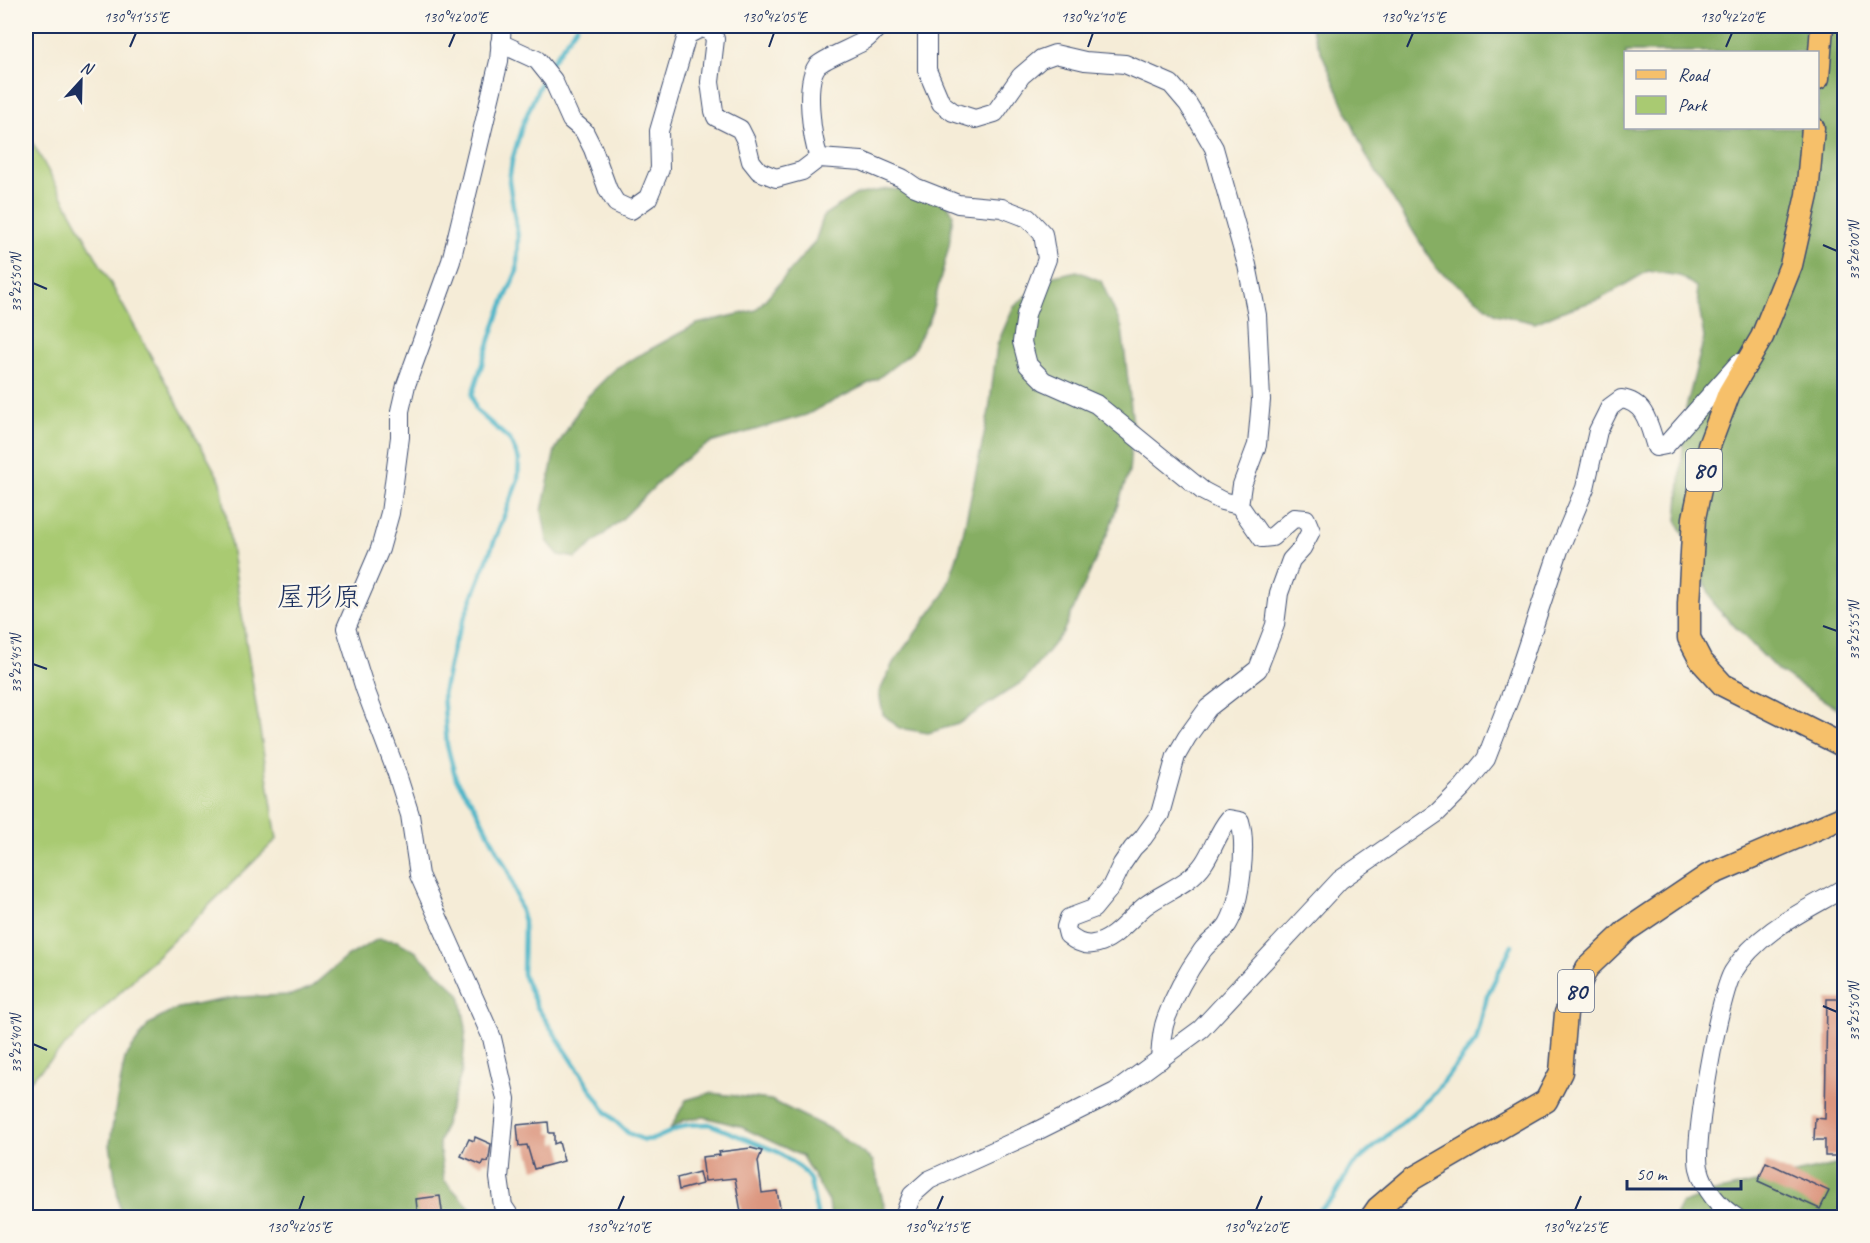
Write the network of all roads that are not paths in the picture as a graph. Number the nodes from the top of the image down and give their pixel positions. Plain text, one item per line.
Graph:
1 (879, 26) edge
2 (927, 26) edge
3 (1822, 26) edge
4 (501, 34) edge
5 (1819, 65) edge
6 (1813, 129) edge
7 (819, 158) junction
8 (1762, 337) junction
9 (1239, 505) junction
10 (1845, 746) edge
11 (1845, 817) edge
12 (1845, 888) edge
13 (1160, 1060) junction
14 (511, 1218) edge
15 (903, 1218) edge
16 (1371, 1218) edge
17 (1737, 1218) edge

1 - 7 street
2 - 9 street
3 - 5 main road
4 - 7 street
4 - 14 street
6 - 8 main road, 80
7 - 9 street
8 - 10 main road, 80
8 - 13 street
9 - 13 street
11 - 16 main road, 80
12 - 17 street
13 - 15 street

